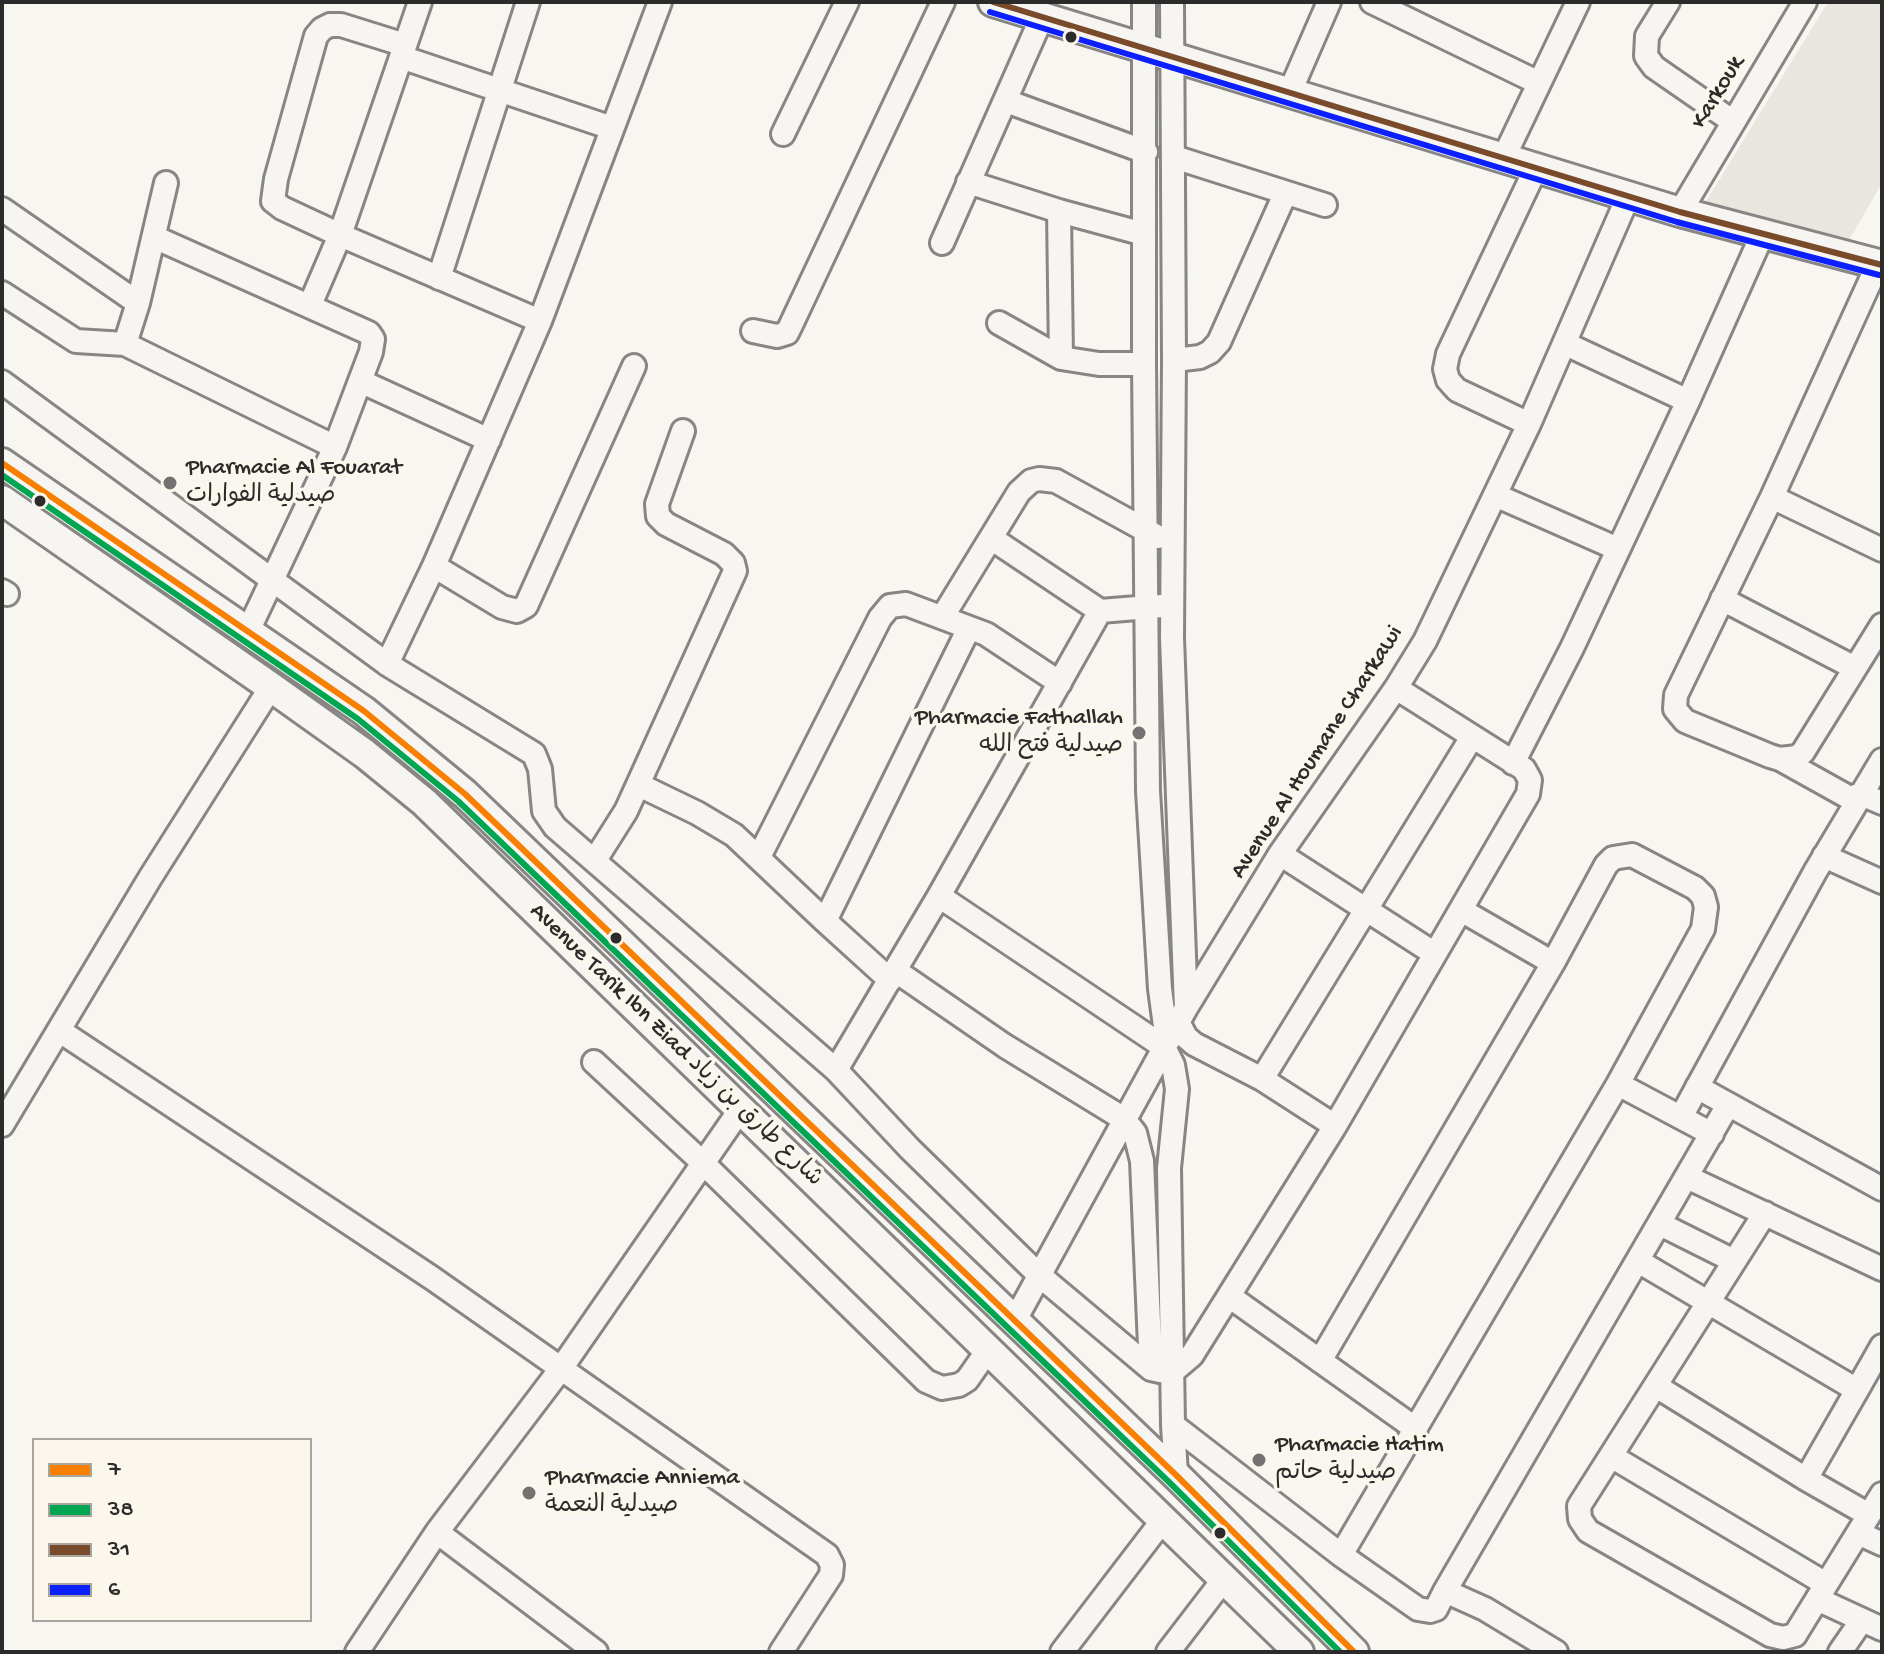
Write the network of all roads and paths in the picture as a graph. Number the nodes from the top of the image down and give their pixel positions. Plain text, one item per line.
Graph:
1 (420, 2) edge
2 (528, 2) edge
3 (660, 2) edge
4 (847, 2) edge
5 (943, 2) edge
6 (993, 2) edge
7 (1144, 2) edge
8 (1172, 2) edge
9 (1329, 2) edge
10 (1372, 2) edge
11 (1668, 2) edge
12 (1805, 2) edge
13 (1571, 4) edge
14 (1042, 17) junction
15 (1145, 46) junction
16 (403, 51) junction
17 (1174, 56) junction
18 (1539, 83) junction
19 (500, 91) junction
20 (1289, 94) junction
21 (1006, 101) junction
22 (1732, 121) junction
23 (612, 128) junction
24 (783, 134) dead end
25 (1146, 152) junction
26 (1174, 157) junction
27 (1504, 157) junction
28 (1536, 168) junction
29 (968, 182) junction
30 (166, 183) dead end
31 (1285, 194) junction
32 (1628, 197) junction
33 (1325, 205) dead end
34 (2, 209) edge
35 (1059, 211) junction
36 (1680, 212) junction
37 (1763, 233) junction
38 (1144, 234) junction
39 (340, 235) junction
40 (154, 237) junction
41 (942, 243) dead end
42 (1880, 265) edge
43 (439, 278) junction
44 (2, 293) edge
45 (138, 303) junction
46 (310, 305) junction
47 (540, 321) junction
48 (999, 323) dead end
49 (753, 331) dead end
50 (125, 344) junction
51 (1566, 344) junction
52 (1061, 358) junction
53 (1174, 360) junction
54 (1144, 364) junction
55 (634, 366) dead end
56 (360, 381) junction
57 (2, 382) edge
58 (1688, 401) junction
59 (1529, 424) junction
60 (683, 431) dead end
61 (489, 440) junction
62 (335, 447) junction
63 (2, 463) edge
64 (1495, 495) junction
65 (1772, 497) junction
66 (2, 500) edge
67 (1148, 532) junction
68 (991, 538) junction
69 (1173, 545) junction
70 (1881, 547) edge
71 (1618, 549) junction
72 (434, 566) junction
73 (273, 579) junction
74 (1722, 599) junction
75 (1172, 605) junction
76 (1147, 607) junction
77 (1100, 611) junction
78 (943, 616) junction
79 (1882, 625) edge
80 (969, 628) junction
81 (248, 631) junction
82 (387, 664) junction
83 (1855, 668) junction
84 (1060, 683) junction
85 (271, 687) junction
86 (1396, 688) junction
87 (1472, 737) junction
88 (1780, 759) junction
89 (1882, 760) edge
90 (1513, 763) junction
91 (639, 785) junction
92 (1861, 794) junction
93 (1882, 803) edge
94 (1280, 854) junction
95 (1824, 856) junction
96 (759, 857) junction
97 (595, 860) junction
98 (1882, 882) edge
99 (939, 896) junction
100 (1461, 910) junction
101 (1366, 911) junction
102 (825, 921) junction
103 (1435, 954) junction
104 (1553, 963) junction
105 (893, 975) junction
106 (1174, 1030) junction
107 (60, 1031) junction
108 (594, 1062) dead end
109 (836, 1070) junction
110 (1262, 1079) junction
111 (1618, 1084) junction
112 (1697, 1087) junction
113 (1728, 1105) junction
114 (740, 1110) junction
115 (1681, 1117) junction
116 (1124, 1119) junction
117 (2, 1125) edge
118 (1335, 1126) junction
119 (1712, 1134) junction
120 (702, 1162) junction
121 (1687, 1177) junction
122 (1882, 1189) edge
123 (1765, 1213) junction
124 (1660, 1224) junction
125 (1638, 1261) junction
126 (1734, 1261) junction
127 (1882, 1269) edge
128 (1039, 1275) junction
129 (1229, 1296) junction
130 (1709, 1302) junction
131 (1014, 1319) junction
132 (1882, 1346) edge
133 (987, 1349) junction
134 (1320, 1361) junction
135 (560, 1370) junction
136 (1161, 1370) junction
137 (1656, 1386) junction
138 (1857, 1390) junction
139 (1173, 1425) junction
140 (1416, 1429) junction
141 (1611, 1456) junction
142 (1176, 1475) junction
143 (1806, 1479) junction
144 (1882, 1494) edge
145 (1163, 1520) junction
146 (1863, 1524) junction
147 (437, 1532) junction
148 (1882, 1544) edge
149 (1341, 1555) junction
150 (1224, 1579) junction
151 (1445, 1591) junction
152 (1822, 1591) junction
153 (1872, 1624) edge
154 (357, 1652) edge
155 (596, 1652) edge
156 (781, 1652) edge
157 (1062, 1652) edge
158 (1168, 1652) edge
159 (1299, 1652) edge
160 (1354, 1652) edge
161 (1556, 1652) edge
162 (1840, 1652) edge

1 - 16 street
2 - 19 street
3 - 23 street
4 - 24 street
5 - 49 street
6 - 14 main road
7 - 15 street
8 - 17 street
9 - 20 street
10 - 18 street
11 - 22 street
12 - 22 street, Karkouk
13 - 18 street
14 - 15 main road
14 - 21 street
15 - 17 main road
15 - 25 street
16 - 19 street
16 - 39 street
16 - 39 street
17 - 20 main road
17 - 26 street
18 - 27 street
19 - 23 street
19 - 43 street
20 - 27 main road
21 - 25 street
21 - 29 street
22 - 36 street, Karkouk
23 - 47 street
25 - 38 street
26 - 31 street
26 - 53 street
27 - 28 main road
28 - 32 main road
28 - 59 street
29 - 35 street
29 - 41 street
30 - 40 street
31 - 33 street
31 - 53 street
32 - 36 main road
32 - 51 street, Avenue Al Houmane Charkawi
34 - 45 street
35 - 38 street
35 - 52 street
36 - 37 main road
37 - 42 main road
37 - 58 street
38 - 54 street
39 - 43 street
39 - 46 street
40 - 45 street
40 - 46 street
42 - 65 street
43 - 47 street
44 - 50 street
45 - 50 street
46 - 56 street
47 - 61 street
48 - 52 street
50 - 62 street
51 - 58 street
51 - 59 street, Avenue Al Houmane Charkawi
52 - 54 street
53 - 69 street
54 - 67 street
55 - 72 street
56 - 61 street
56 - 62 street
57 - 73 street
58 - 71 street
59 - 64 street, Avenue Al Houmane Charkawi
60 - 91 street
61 - 72 street
62 - 73 street
63 - 81 main road, Avenue Tarik Ibn Ziad شارع طارق بن زياد
64 - 71 street
64 - 86 street, Avenue Al Houmane Charkawi
65 - 70 street
65 - 74 street
66 - 85 main road, Avenue Tarik Ibn Ziad شارع طارق بن زياد
67 - 68 street
67 - 69 street
67 - 76 street
68 - 77 street
68 - 78 street
69 - 75 street
71 - 90 street
72 - 82 street
73 - 81 street
73 - 82 street
74 - 83 street
74 - 88 street
75 - 76 street
75 - 106 street
76 - 77 street
76 - 106 street
77 - 84 street
78 - 80 street
78 - 96 street
79 - 83 street
80 - 84 street
80 - 102 street
81 - 131 main road, Avenue Tarik Ibn Ziad شارع طارق بن زياد
82 - 97 street
83 - 88 street
84 - 99 street
85 - 107 street
85 - 114 main road, Avenue Tarik Ibn Ziad شارع طارق بن زياد
86 - 87 street
86 - 94 street, Avenue Al Houmane Charkawi
87 - 90 street
87 - 101 street
88 - 92 street
89 - 92 street
90 - 100 street
91 - 96 street
91 - 97 street
92 - 93 street
92 - 95 street
94 - 101 street
94 - 106 street, Avenue Al Houmane Charkawi
95 - 98 street
95 - 112 street
96 - 102 street
97 - 109 street
99 - 105 street
99 - 106 street
100 - 103 street
100 - 104 street
101 - 103 street
101 - 110 street
102 - 105 street
103 - 118 street
104 - 111 street
104 - 134 street
105 - 109 street
105 - 116 street
106 - 110 street
106 - 116 street, Avenue Al Houmane Charkawi
106 - 136 street
107 - 117 street
107 - 135 street
108 - 120 street
109 - 128 street
110 - 118 street
111 - 115 street
111 - 140 street
112 - 113 street
112 - 115 street
113 - 119 street
113 - 122 street
114 - 120 street
114 - 133 main road, Avenue Tarik Ibn Ziad شارع طارق بن زياد
115 - 119 street
116 - 128 street, Avenue Al Houmane Charkawi
116 - 136 street
118 - 129 street
119 - 121 street
120 - 133 street
120 - 135 street
121 - 123 street
121 - 124 street
123 - 126 street
123 - 127 street
124 - 125 street
124 - 126 street
125 - 130 street
125 - 151 street
126 - 130 street
128 - 131 street, Avenue Al Houmane Charkawi
128 - 136 street
129 - 134 street
129 - 136 street
130 - 137 street
130 - 138 street
131 - 133 main road
131 - 133 main road
131 - 142 main road, Avenue Tarik Ibn Ziad شارع طارق بن زياد
132 - 138 street
133 - 145 main road, Avenue Tarik Ibn Ziad شارع طارق بن زياد
134 - 140 street
135 - 147 street
135 - 156 street
136 - 139 street
137 - 141 street
137 - 143 street
138 - 143 street
139 - 142 street
139 - 149 street
140 - 149 street
141 - 152 street
141 - 152 street
142 - 160 main road, Avenue Tarik Ibn Ziad شارع طارق بن زياد
143 - 146 street
144 - 146 street
145 - 150 main road, Avenue Tarik Ibn Ziad شارع طارق بن زياد
145 - 157 street
146 - 148 street
146 - 152 street
147 - 154 street
147 - 155 street
149 - 151 street
150 - 158 street
150 - 159 main road, Avenue Tarik Ibn Ziad شارع طارق بن زياد
151 - 161 street
152 - 153 street
153 - 162 street

